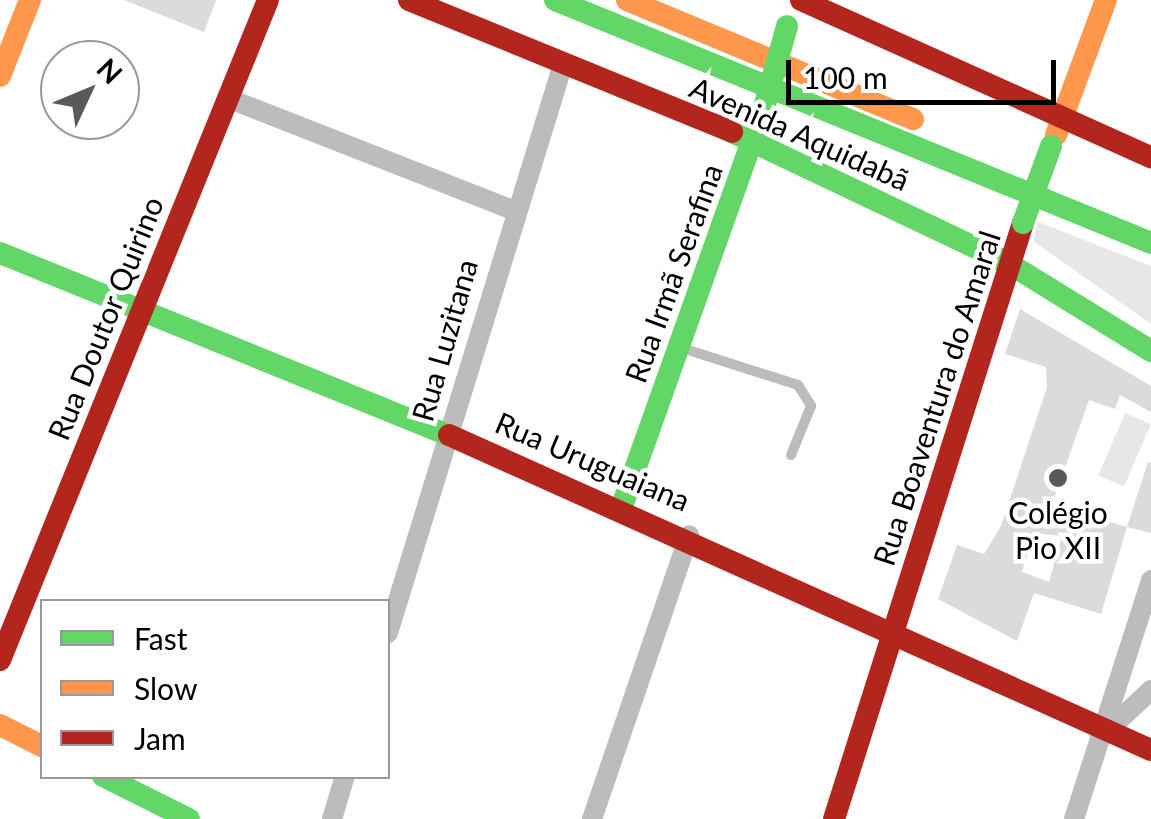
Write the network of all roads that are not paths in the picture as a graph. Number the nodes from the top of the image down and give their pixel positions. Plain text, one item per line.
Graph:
1 (30, 0) edge
2 (268, 0) edge
3 (409, 0) edge
4 (554, 0) edge
5 (627, 0) edge
6 (797, 0) edge
7 (1106, 0) edge
8 (427, 4) edge
9 (563, 64) junction
10 (0, 76) edge
11 (227, 98) junction
12 (1062, 121) junction
13 (752, 140) junction
14 (1151, 157) edge
15 (514, 210) junction
16 (1151, 217) edge
17 (1151, 244) edge
18 (0, 252) edge
19 (1008, 262) junction
20 (140, 310) junction
21 (679, 347) junction
22 (1151, 351) edge
23 (448, 432) junction
24 (791, 455) dead end
25 (622, 506) junction
26 (689, 535) junction
27 (1151, 580) edge
28 (390, 627) edge
29 (892, 636) junction
30 (0, 660) edge
31 (1151, 690) edge
32 (0, 725) edge
33 (1103, 734) junction
34 (40, 745) edge
35 (1151, 750) edge
36 (109, 779) edge
37 (344, 779) edge
38 (188, 819) edge
39 (332, 819) edge
40 (592, 819) edge
41 (834, 819) edge
42 (1074, 819) edge

1 - 10 main road
2 - 11 main road, Rua Doutor Quirino
3 - 8 main road, Avenida Aquidabã
4 - 17 main road
5 - 16 main road
6 - 12 main road
6 - 13 main road, Rua Irmã Serafina, bridge
7 - 12 main road, Rua Boaventura do Amaral
8 - 9 main road, Avenida Aquidabã
9 - 13 main road, Avenida Aquidabã
9 - 15 street, Rua Luzitana
11 - 15 street
11 - 20 main road, Rua Doutor Quirino
12 - 14 main road
12 - 19 main road, Rua Boaventura do Amaral, bridge
13 - 19 main road, Avenida Aquidabã
13 - 21 main road, Rua Irmã Serafina
15 - 23 street, Rua Luzitana
18 - 20 main road, Rua Uruguaiana
19 - 22 main road, Avenida Aquidabã
19 - 29 main road, Rua Boaventura do Amaral
20 - 23 main road, Rua Uruguaiana
20 - 30 main road, Rua Doutor Quirino
21 - 24 lane
21 - 25 main road, Rua Irmã Serafina
23 - 25 main road, Rua Uruguaiana
23 - 28 street, Rua Luzitana
25 - 26 main road, Rua Uruguaiana
26 - 29 main road, Rua Uruguaiana
26 - 40 street
27 - 33 street
29 - 33 main road, Rua Uruguaiana
29 - 41 main road, Rua Boaventura do Amaral
31 - 33 street
32 - 34 main road
33 - 35 main road, Rua Uruguaiana
33 - 42 street
36 - 38 main road
37 - 39 street

